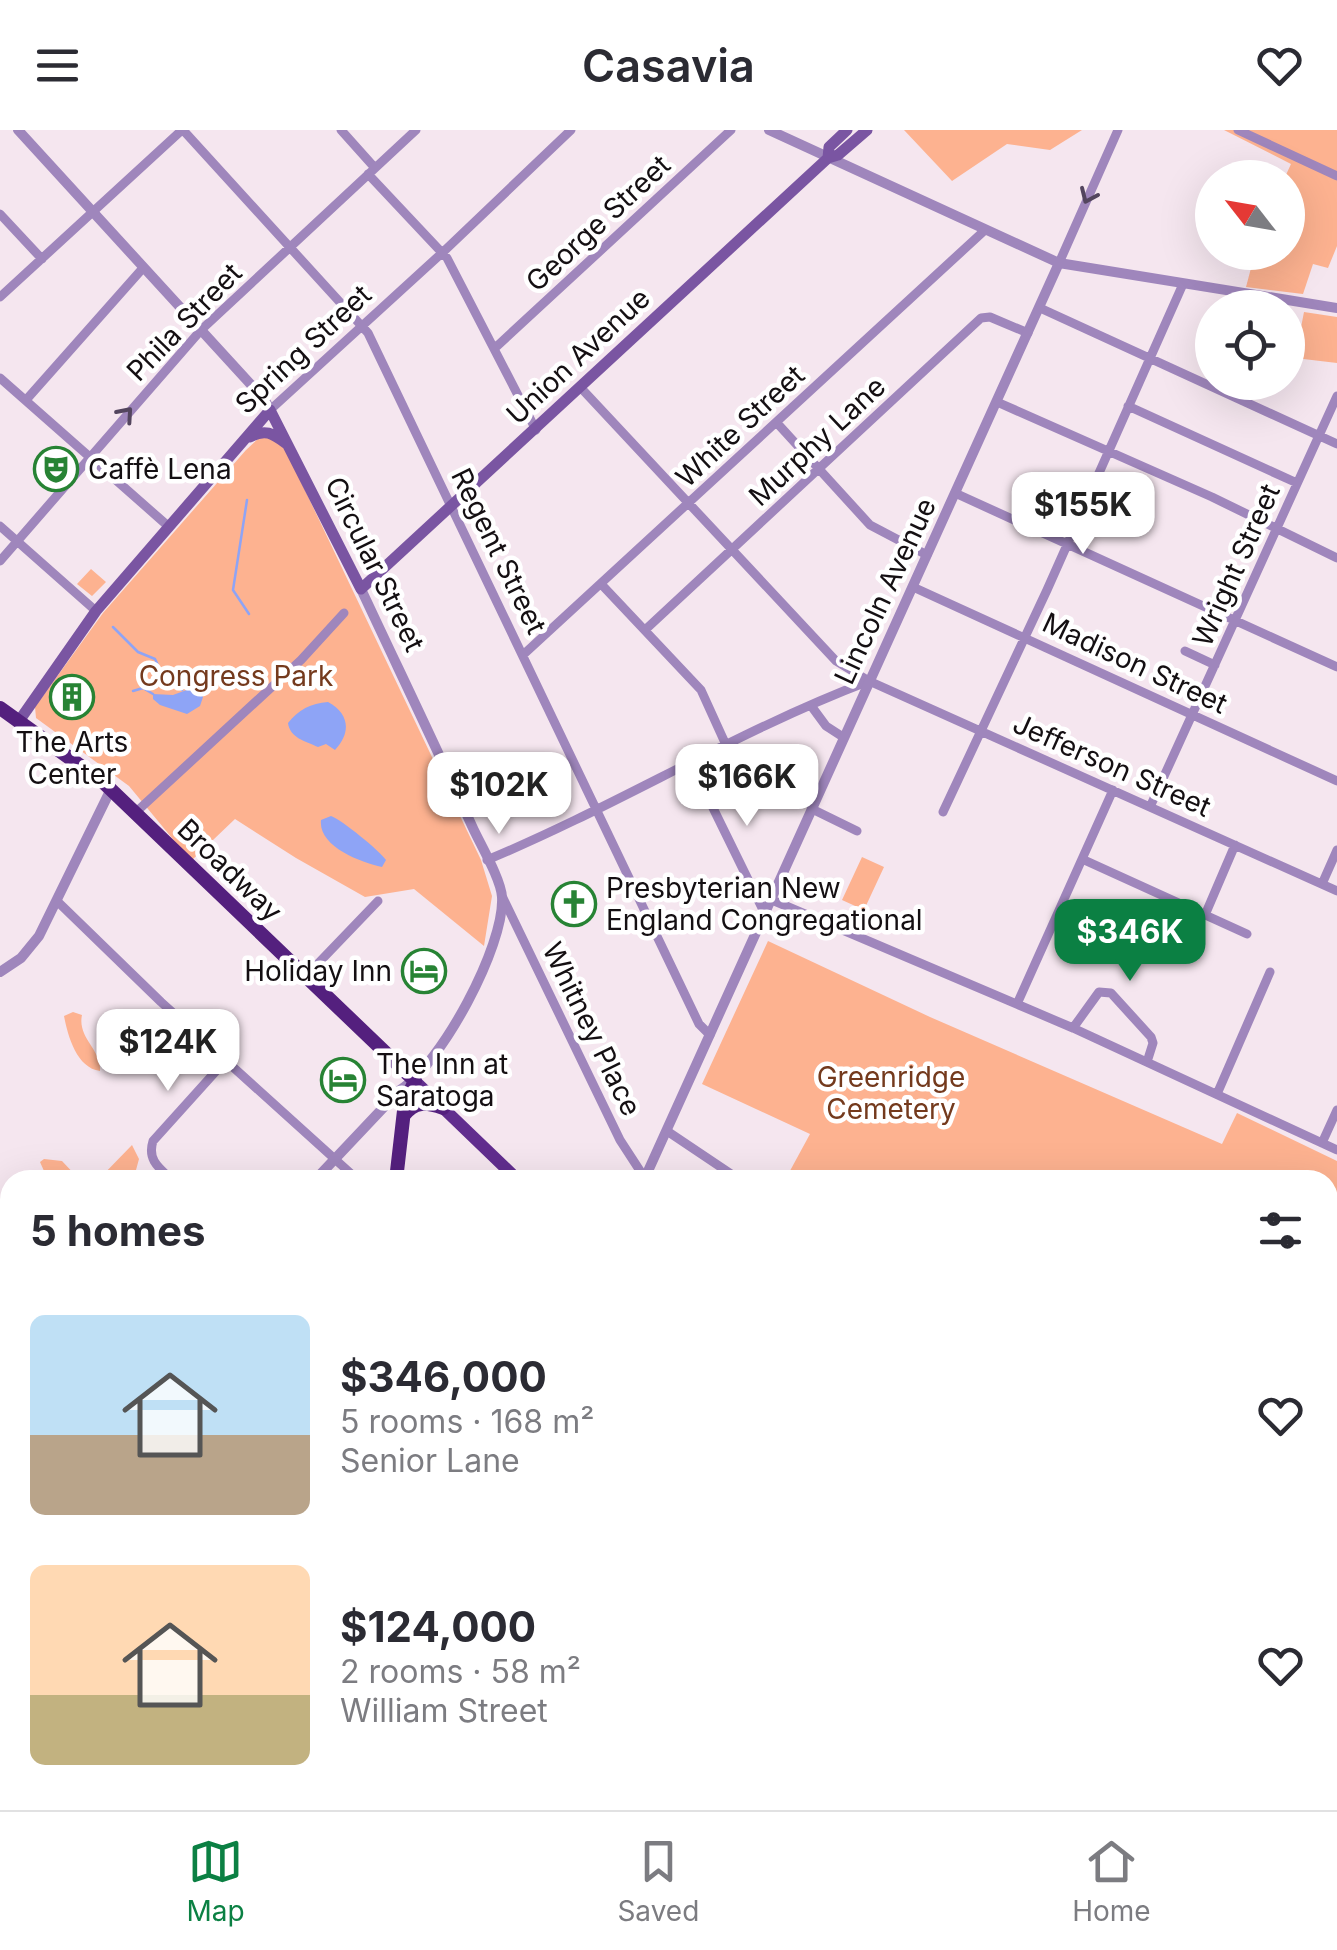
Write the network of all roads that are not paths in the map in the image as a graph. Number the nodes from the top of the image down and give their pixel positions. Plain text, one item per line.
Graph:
1 (18, 130) edge
2 (182, 130) edge
3 (341, 130) edge
4 (416, 130) edge
5 (571, 130) edge
6 (731, 130) edge
7 (769, 130) edge
8 (847, 130) edge
9 (866, 130) edge
10 (1118, 130) edge
11 (1238, 130) edge
12 (828, 158) junction
13 (372, 171) junction
14 (1337, 176) edge
15 (92, 212) junction
16 (0, 214) edge
17 (984, 230) junction
18 (290, 247) junction
19 (442, 254) junction
20 (42, 259) junction
21 (1059, 262) junction
22 (144, 268) junction
23 (1183, 284) junction
24 (0, 297) edge
25 (1040, 308) junction
26 (1337, 308) edge
27 (362, 326) junction
28 (200, 330) junction
29 (1028, 333) junction
30 (495, 348) junction
31 (1150, 358) junction
32 (0, 378) edge
33 (581, 388) junction
34 (1337, 396) edge
35 (26, 400) junction
36 (997, 402) junction
37 (1128, 406) junction
38 (270, 410) junction
39 (776, 424) junction
40 (536, 430) junction
41 (1319, 436) junction
42 (242, 441) junction
43 (288, 444) junction
44 (1337, 444) edge
45 (1108, 452) junction
46 (89, 456) junction
47 (820, 469) junction
48 (1297, 483) junction
49 (955, 493) junction
50 (689, 504) junction
51 (452, 507) junction
52 (0, 526) edge
53 (168, 526) junction
54 (1276, 529) junction
55 (15, 540) junction
56 (1068, 545) junction
57 (734, 550) junction
58 (928, 555) junction
59 (1337, 558) edge
60 (0, 561) edge
61 (602, 585) junction
62 (913, 587) junction
63 (361, 589) junction
64 (96, 611) junction
65 (344, 613) dead end
66 (1236, 620) junction
67 (646, 630) junction
68 (1025, 638) junction
69 (1185, 651) dead end
70 (524, 654) junction
71 (1216, 665) junction
72 (1337, 667) edge
73 (868, 681) junction
74 (812, 707) junction
75 (0, 708) edge
76 (1193, 714) junction
77 (19, 721) junction
78 (981, 731) junction
79 (843, 737) junction
80 (726, 745) junction
81 (691, 763) junction
82 (1337, 781) edge
83 (111, 789) junction
84 (1113, 790) junction
85 (1150, 807) junction
86 (596, 808) junction
87 (812, 809) junction
88 (135, 812) junction
89 (943, 812) dead end
90 (857, 831) dead end
91 (1235, 845) junction
92 (1337, 850) edge
93 (1082, 859) junction
94 (487, 860) junction
95 (1322, 884) junction
96 (1337, 890) edge
97 (502, 896) junction
98 (772, 900) junction
99 (378, 901) dead end
100 (58, 902) junction
101 (765, 914) junction
102 (1205, 915) junction
103 (1247, 934) dead end
104 (0, 972) edge
105 (1270, 972) dead end
106 (306, 976) junction
107 (1017, 1004) junction
108 (1073, 1028) junction
109 (710, 1035) junction
110 (226, 1060) junction
111 (1147, 1062) junction
112 (414, 1081) junction
113 (1217, 1094) junction
114 (442, 1108) junction
115 (1337, 1110) edge
116 (403, 1116) junction
117 (667, 1131) junction
118 (1322, 1143) junction
119 (1337, 1150) edge
120 (336, 1160) junction
121 (161, 1170) edge
122 (326, 1170) edge
123 (347, 1170) edge
124 (397, 1170) edge
125 (507, 1170) edge
126 (639, 1170) edge
127 (649, 1170) edge
128 (725, 1170) edge

1 - 15 street, Circular Street
2 - 15 street
2 - 18 street, Regent Street
3 - 13 street
4 - 13 street, Phila Street
5 - 19 street, Spring Street
6 - 30 street, George Street
7 - 12 street
8 - 12 main road, Union Avenue
9 - 12 main road, Union Avenue
10 -> 21 street, Lincoln Avenue
11 - 14 street
12 - 17 street
12 - 33 main road, Union Avenue
13 - 18 street, Phila Street
13 - 19 street
15 - 20 street
15 - 22 street, Circular Street
16 - 20 street
17 - 21 street
17 - 39 street, White Street
18 - 27 street, Regent Street
18 - 28 street, Phila Street
19 - 27 street, Spring Street
19 - 30 street
20 - 24 street
21 - 23 street
21 - 25 street, Lincoln Avenue
22 - 28 street, Circular Street
22 - 35 street
23 - 26 street
23 - 31 street
25 - 29 street, Lincoln Avenue
25 - 31 street
27 - 38 street, Spring Street
27 - 51 street, Regent Street
28 - 38 street, Circular Street
46 -> 28 street, Phila Street
29 - 36 street, Lincoln Avenue
29 - 47 street, Murphy Lane
30 - 40 street
31 - 37 street
31 - 41 street
32 - 35 street
33 - 40 main road, Union Avenue
33 - 50 street, Jefferson Street
34 - 41 street, Wright Street
35 - 46 street
36 - 45 street
36 - 49 street, Lincoln Avenue
37 - 45 street
37 - 48 street
38 - 42 main road, Spring Street
38 - 43 main road, Circular Street
39 - 47 street
39 - 50 street, White Street
40 - 51 main road, Union Avenue
41 - 44 street
41 - 48 street, Wright Street
42 - 43 main road
42 - 53 main road, Spring Street
43 - 63 main road, Circular Street
45 - 54 street
45 - 56 street
46 - 53 street
46 - 55 street, Phila Street
47 - 57 street, Murphy Lane
47 - 58 street
48 - 54 street, Wright Street
49 - 56 street
49 - 58 street, Lincoln Avenue
50 - 57 street, Jefferson Street
50 - 61 street, White Street
51 - 63 main road, Union Avenue
51 - 70 street, Regent Street
52 - 55 street
53 - 64 main road, Spring Street
54 - 59 street
54 - 66 street, Wright Street
55 - 60 street, Phila Street
55 - 64 street
56 - 66 street
56 - 68 street
57 - 67 street, Murphy Lane
57 - 73 street, Jefferson Street
58 - 62 street, Lincoln Avenue
61 - 67 street
61 - 70 street, White Street
62 - 68 street, Madison Street
62 - 73 street, Lincoln Avenue
63 - 94 street, Circular Street
64 - 77 main road, Spring Street
65 - 88 street
66 - 71 street, Wright Street
66 - 72 street
67 - 80 street
68 - 76 street, Madison Street
68 - 78 street
69 - 71 street
70 - 86 street, Regent Street
71 - 76 street, Wright Street
73 - 74 street
73 - 78 street, Jefferson Street
73 - 79 street, Lincoln Avenue
74 - 79 street
74 - 80 street
75 - 77 highway, Broadway
76 - 82 street, Madison Street
76 - 85 street, Wright Street
77 - 83 highway, Broadway
78 - 84 street, Jefferson Street
78 - 89 street
79 - 87 street, Lincoln Avenue
80 - 81 street
81 - 86 street
81 - 101 street
83 - 88 highway, Broadway
83 - 100 street
84 - 85 street, Jefferson Street
84 - 93 street
85 - 91 street, Jefferson Street
86 - 94 street
86 - 109 street, Regent Street
87 - 90 street
87 - 98 street, Lincoln Avenue
88 - 106 highway, Broadway
91 - 95 street, Jefferson Street
91 - 102 street
92 - 95 street
93 - 102 street
93 - 107 street
94 - 97 street, Circular Street
95 - 96 street, Jefferson Street
97 - 112 street
97 - 126 street, Whitney Place
98 - 101 street, Lincoln Avenue
98 - 107 street
99 - 106 street
100 - 104 street
100 - 110 street
101 - 109 street, Lincoln Avenue
102 - 103 street
105 - 113 street
106 - 112 highway, Broadway
107 - 108 street
108 - 111 street
108 - 111 street
109 - 117 street, Lincoln Avenue
110 - 120 street
110 - 121 street
111 - 113 street
112 - 114 main road
112 - 116 highway
112 - 120 street
113 - 118 street
114 - 116 highway
114 - 125 main road
115 - 118 street
116 - 124 highway
117 - 127 street, Lincoln Avenue
117 - 128 street
118 - 119 street
120 - 122 street
120 - 123 street

